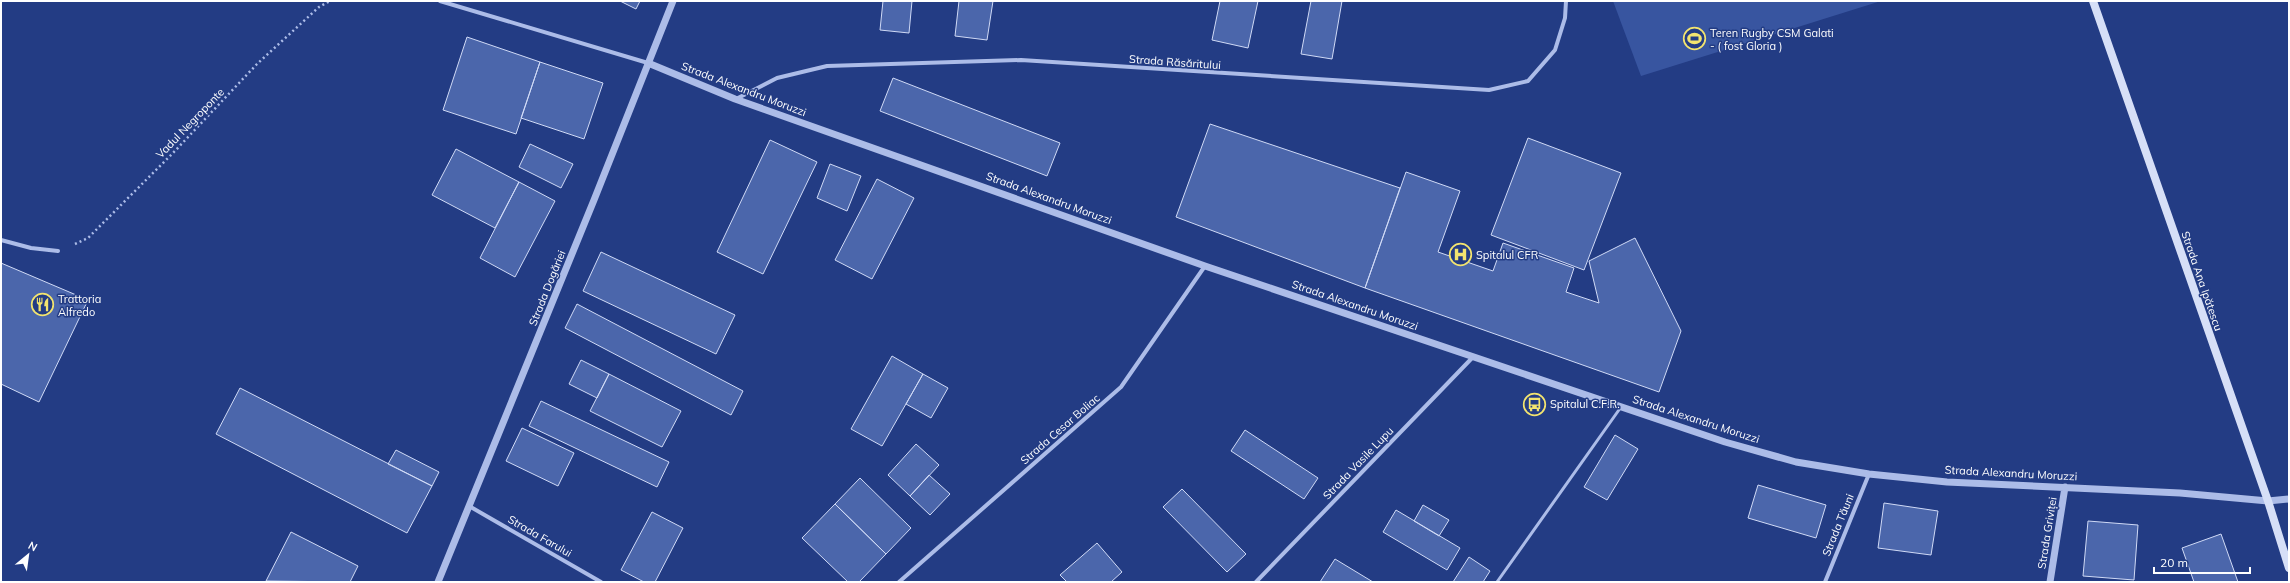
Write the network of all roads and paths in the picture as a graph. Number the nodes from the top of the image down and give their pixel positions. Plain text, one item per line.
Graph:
1 (330, 1) edge
2 (440, 1) edge
3 (673, 1) edge
4 (1566, 1) edge
5 (2093, 1) edge
6 (648, 63) junction
7 (735, 99) junction
8 (1, 240) edge
9 (58, 251) joint
10 (1205, 266) junction
11 (1473, 356) junction
12 (1622, 407) junction
13 (1869, 474) junction
14 (2065, 487) junction
15 (2289, 499) edge
16 (2268, 501) junction
17 (469, 506) junction
18 (2289, 568) edge
19 (438, 582) edge
20 (601, 582) edge
21 (899, 582) edge
22 (1256, 582) edge
23 (1497, 582) edge
24 (1825, 582) edge
25 (2050, 582) edge

1 - 9 path, Vadul Negroponte
2 - 6 street, Strada Alexandru Moruzzi
3 - 6 street, Strada Dogăriei
4 - 7 street, Strada Răsăritului
5 - 16 main road, Strada Ana Ipătescu
6 - 7 street, Strada Alexandru Moruzzi
6 - 17 street, Strada Dogăriei
7 - 10 street, Strada Alexandru Moruzzi
8 - 9 street
10 - 11 street, Strada Alexandru Moruzzi
10 - 21 street, Strada Cesar Boliac
11 - 12 street, Strada Alexandru Moruzzi
11 - 22 street, Strada Vasile Lupu
12 - 13 street, Strada Alexandru Moruzzi
12 - 23 lane
13 - 14 street, Strada Alexandru Moruzzi
13 - 24 street, Strada Tăuni
14 - 16 street, Strada Alexandru Moruzzi
14 - 25 street, Strada Griviței
15 - 16 street, Strada Alexandru Moruzzi
16 - 18 main road, Strada Ana Ipătescu
17 - 19 street, Strada Dogăriei
17 - 20 street, Strada Farului

